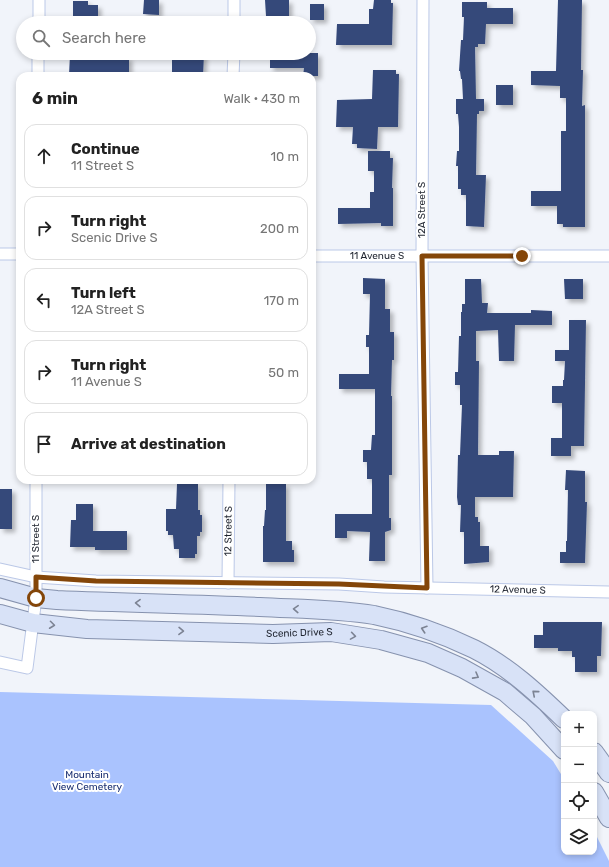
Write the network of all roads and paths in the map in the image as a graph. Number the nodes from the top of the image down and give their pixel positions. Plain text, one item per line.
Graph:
1 (39, 0) edge
2 (234, 0) edge
3 (423, 0) edge
4 (39, 16) edge
5 (234, 16) edge
6 (38, 60) edge
7 (234, 60) edge
8 (38, 72) edge
9 (233, 72) edge
10 (0, 254) edge
11 (16, 254) edge
12 (316, 256) edge
13 (422, 256) junction
14 (609, 256) edge
15 (36, 484) edge
16 (229, 484) edge
17 (0, 569) edge
18 (36, 577) junction
19 (228, 583) junction
20 (0, 588) edge
21 (427, 588) junction
22 (609, 592) edge
23 (36, 598) junction
24 (0, 614) edge
25 (33, 623) junction
26 (0, 662) edge
27 (561, 716) edge
28 (561, 747) edge
29 (597, 756) edge
30 (609, 773) edge
31 (597, 797) edge
32 (609, 818) edge

1 - 4 street
2 - 5 street
3 - 13 street, 12A Street S
6 - 8 street
7 - 9 street
10 - 11 street
12 - 13 street, 11 Avenue S
13 - 14 street, 11 Avenue S
13 - 21 street, 12A Street S
15 - 18 street, 11 Street S
16 - 19 street, 12 Street S
17 - 18 street
18 - 19 street
18 - 23 street, 11 Street S
19 - 21 street
20 - 23 main road
21 - 22 street, 12 Avenue S
23 - 25 street, 11 Street S
27 -> 23 main road
24 - 25 main road, Scenic Drive S
25 - 26 street, 11 Street S
25 -> 28 main road, Scenic Drive S
29 - 30 main road
31 - 32 main road

